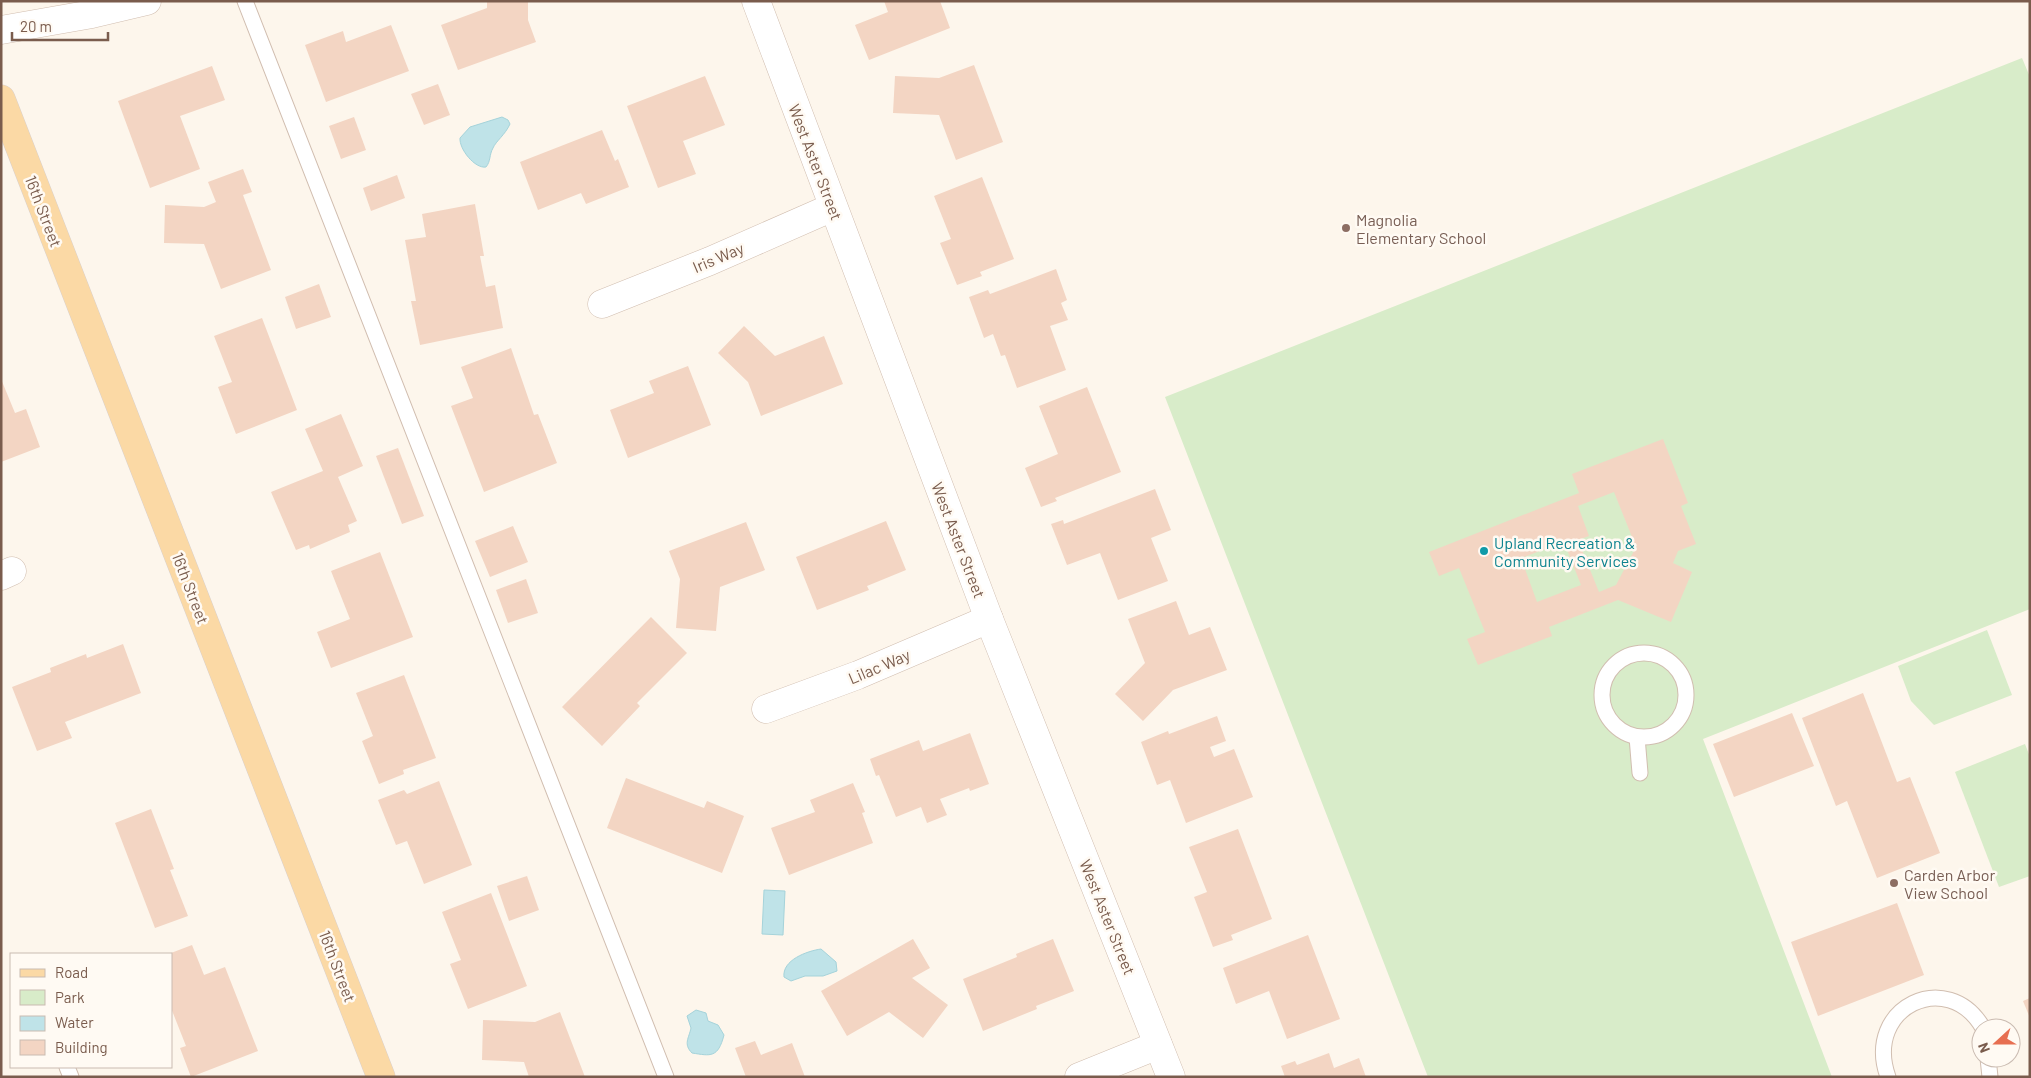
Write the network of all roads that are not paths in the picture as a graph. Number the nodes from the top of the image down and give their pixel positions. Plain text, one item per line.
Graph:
1 (147, 1) edge
2 (245, 1) edge
3 (756, 1) edge
4 (1, 30) edge
5 (1, 99) edge
6 (833, 207) junction
7 (602, 304) dead end
8 (989, 619) junction
9 (766, 709) dead end
10 (1638, 737) junction
11 (1640, 773) dead end
12 (1978, 1018) edge
13 (1158, 1045) junction
14 (1888, 1075) edge
15 (381, 1077) edge
16 (666, 1077) edge
17 (1079, 1077) edge
18 (1170, 1077) edge

1 - 4 street
2 - 16 lane
3 - 6 street, West Aster Street
5 - 15 main road, 16th Street
6 - 7 street, Iris Way
6 - 8 street, West Aster Street
8 - 9 street, Lilac Way
8 - 13 street, West Aster Street
10 - 10 lane
10 - 11 lane
12 - 14 lane
13 - 17 street
13 - 18 street, West Aster Street

